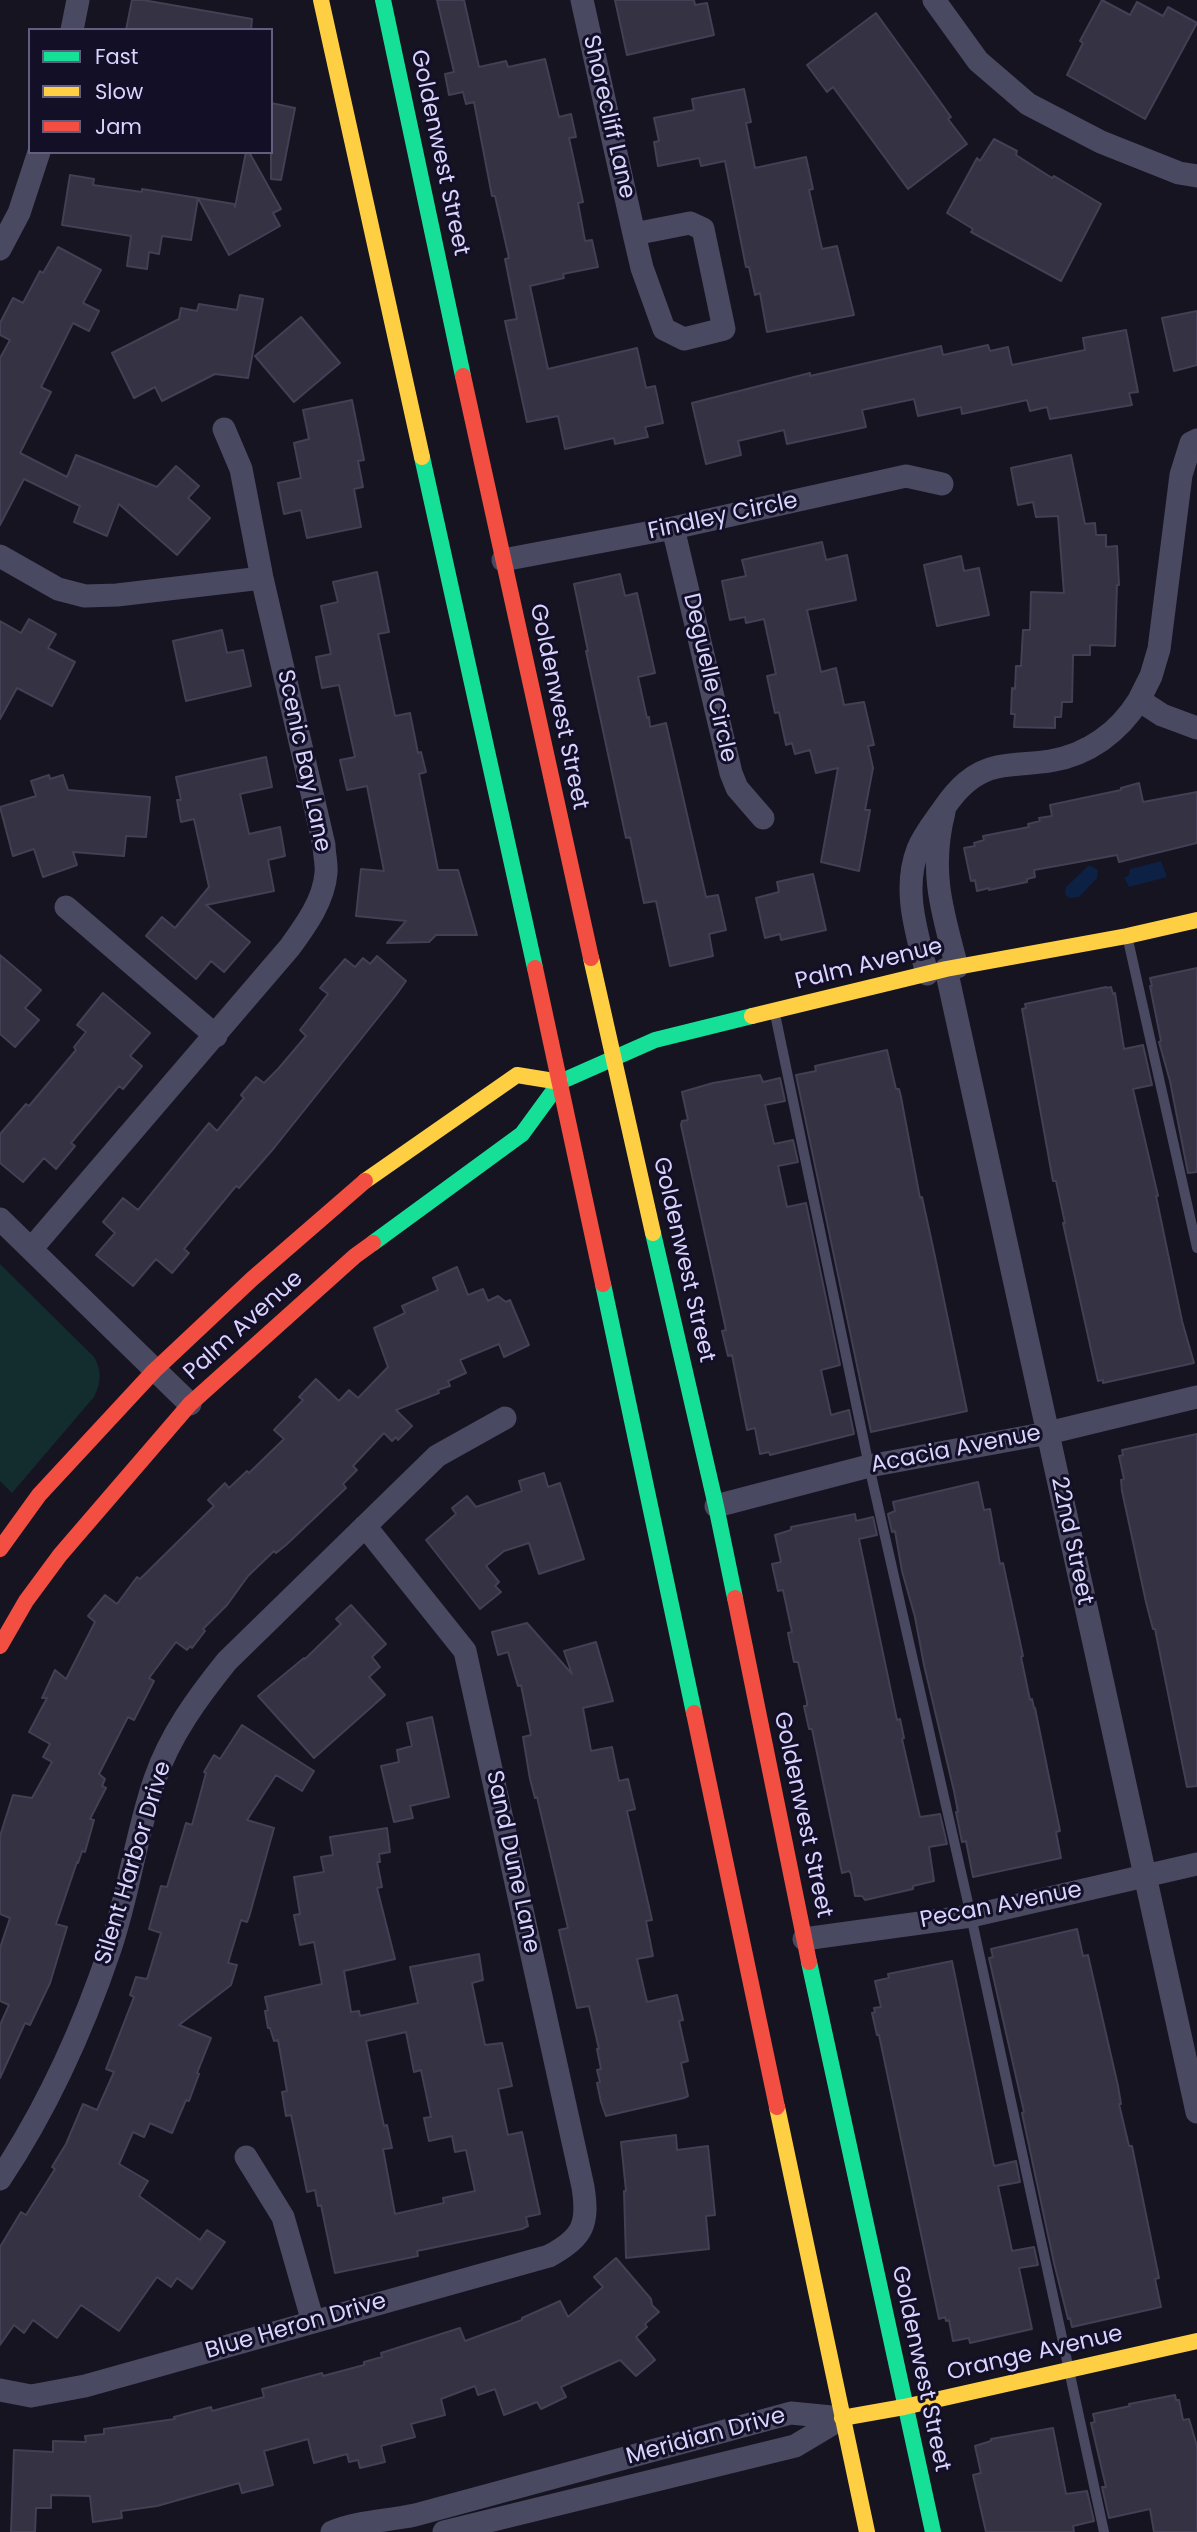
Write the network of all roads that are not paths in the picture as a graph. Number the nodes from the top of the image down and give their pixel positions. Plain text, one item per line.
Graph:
1 (78, 0) edge
2 (321, 0) edge
3 (383, 0) edge
4 (582, 0) edge
5 (934, 0) edge
6 (72, 28) edge
7 (38, 154) edge
8 (1197, 176) edge
9 (634, 234) junction
10 (0, 249) edge
11 (224, 429) dead end
12 (1197, 440) edge
13 (942, 484) dead end
14 (673, 528) junction
15 (0, 556) edge
16 (503, 560) junction
17 (262, 578) junction
18 (1139, 700) junction
19 (1197, 728) edge
20 (946, 806) junction
21 (763, 818) dead end
22 (937, 885) junction
23 (911, 886) junction
24 (66, 907) dead end
25 (1197, 920) edge
26 (1127, 936) junction
27 (943, 970) junction
28 (774, 1012) junction
29 (216, 1036) junction
30 (613, 1060) junction
31 (560, 1082) junction
32 (0, 1219) edge
33 (32, 1248) junction
34 (1197, 1248) edge
35 (155, 1371) junction
36 (1197, 1397) edge
37 (190, 1404) junction
38 (505, 1418) dead end
39 (1048, 1433) junction
40 (869, 1466) junction
41 (716, 1506) junction
42 (365, 1526) junction
43 (0, 1549) edge
44 (0, 1646) edge
45 (1197, 1864) edge
46 (1144, 1875) junction
47 (971, 1916) junction
48 (804, 1939) junction
49 (1197, 2112) edge
50 (246, 2157) dead end
51 (0, 2179) edge
52 (582, 2230) joint
53 (313, 2322) junction
54 (1197, 2341) edge
55 (1068, 2369) junction
56 (0, 2390) edge
57 (904, 2407) junction
58 (842, 2418) junction
59 (332, 2532) edge
60 (444, 2532) edge
61 (867, 2532) edge
62 (933, 2532) edge
63 (1104, 2532) edge

1 - 6 street
2 - 31 main road
3 - 16 main road, Goldenwest Street
4 - 9 street, Shorecliff Lane
5 - 8 street
7 - 10 street
9 - 9 street, Shorecliff Lane
11 - 17 street, Scenic Bay Lane
12 - 18 street
13 - 14 street, Findley Circle
14 - 16 street, Findley Circle
14 - 21 street, Deguelle Circle
15 - 17 street
16 - 30 main road, Goldenwest Street
17 - 29 street, Scenic Bay Lane
18 - 19 street
18 - 20 street
20 - 22 street
20 - 23 street
22 - 23 street
22 - 27 street
23 - 27 street
24 - 29 street
25 - 26 main road, Palm Avenue
26 - 27 main road, Palm Avenue
26 - 34 lane
27 - 28 main road, Palm Avenue
27 - 39 street, 22nd Street
28 - 30 main road, Palm Avenue
28 - 40 lane
29 - 33 street, Scenic Bay Lane
30 - 31 main road, Palm Avenue
30 - 41 main road, Goldenwest Street
31 - 35 main road, Palm Avenue
31 - 37 main road, Palm Avenue
31 - 58 main road
32 - 33 street
33 - 35 street
35 - 37 street
35 - 43 main road, Palm Avenue
36 - 39 street, Acacia Avenue
37 - 44 main road, Palm Avenue
38 - 42 street, Silent Harbor Drive
39 - 40 street, Acacia Avenue
39 - 46 street, 22nd Street
40 - 41 street, Acacia Avenue
40 - 47 lane
41 - 48 main road, Goldenwest Street
42 - 51 street, Silent Harbor Drive
42 - 52 street, Sand Dune Lane
45 - 46 street, Pecan Avenue
46 - 47 street, Pecan Avenue
46 - 49 street, 22nd Street
47 - 48 street, Pecan Avenue
47 - 55 lane
48 - 57 main road, Goldenwest Street
50 - 53 street
52 - 53 street, Blue Heron Drive
53 - 56 street, Blue Heron Drive
54 - 55 main road, Orange Avenue
55 - 57 main road, Orange Avenue
55 - 63 lane
57 - 58 main road, Orange Avenue
57 - 62 main road, Goldenwest Street
58 - 59 street, Meridian Drive
58 - 60 street, Meridian Drive
58 - 61 main road

